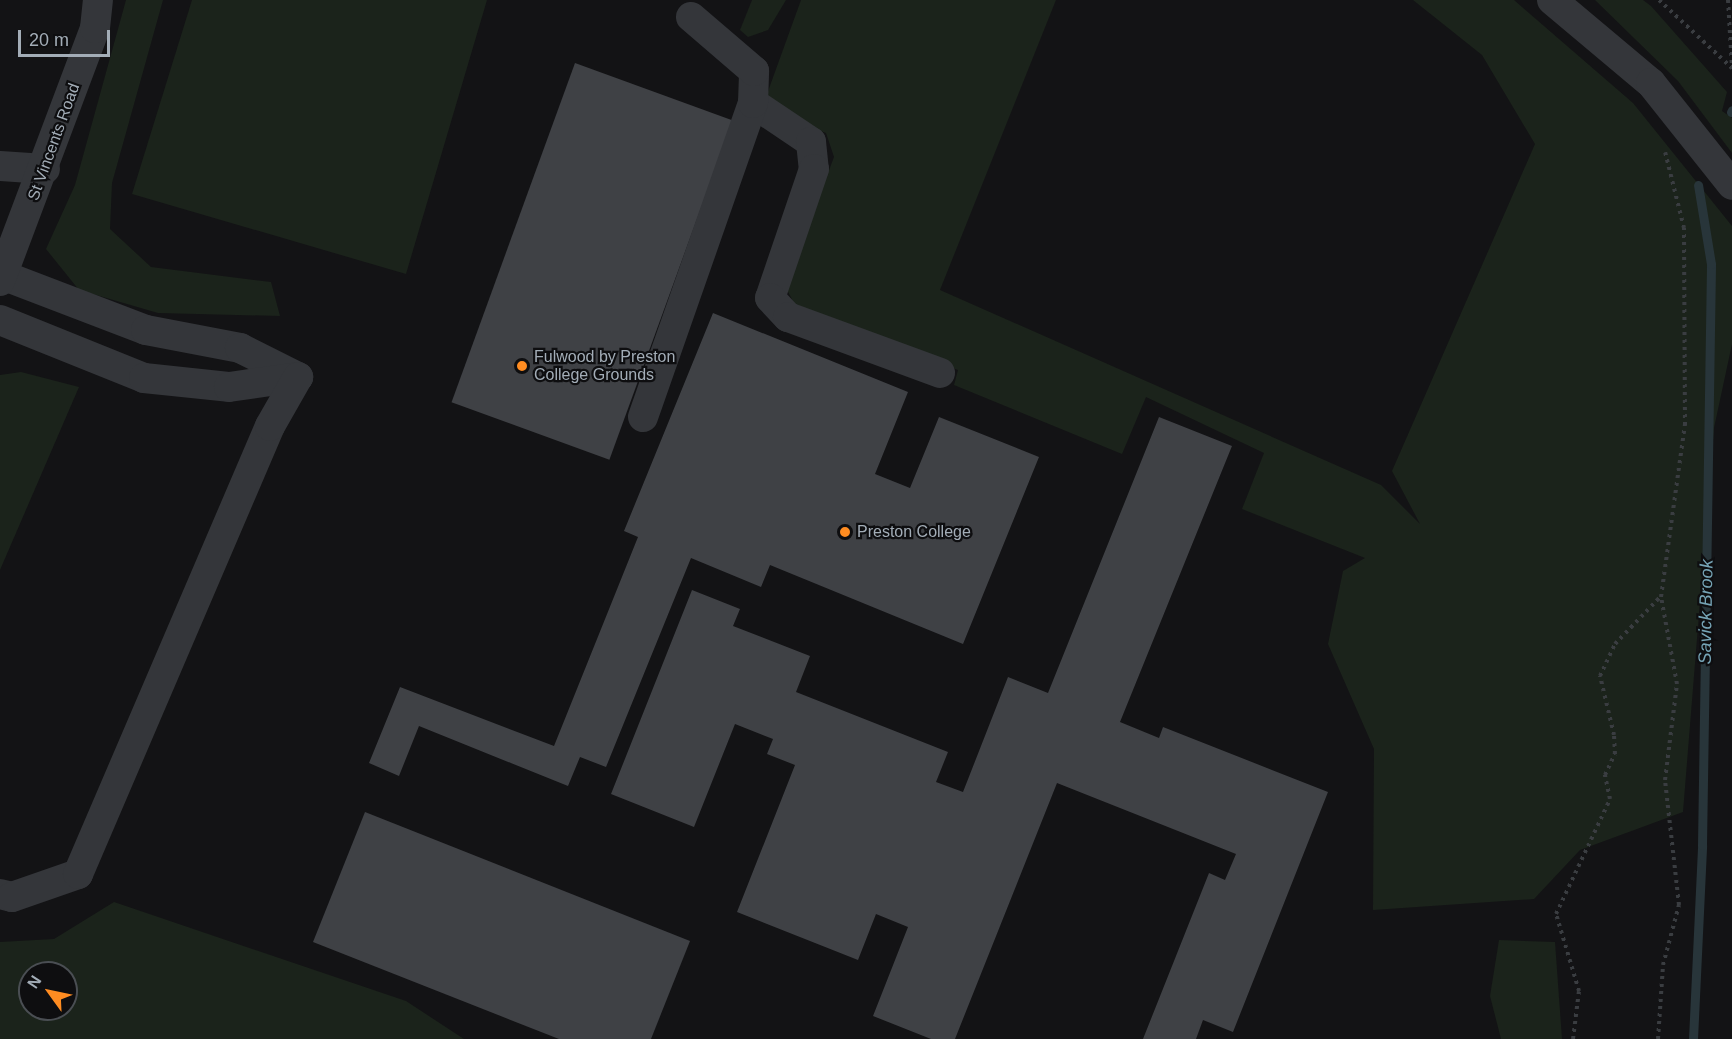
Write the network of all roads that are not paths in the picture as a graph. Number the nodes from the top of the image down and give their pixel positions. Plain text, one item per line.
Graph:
1 (98, 0) edge
2 (1552, 0) edge
3 (691, 17) dead end
4 (753, 103) junction
5 (0, 166) edge
6 (45, 169) junction
7 (1732, 185) edge
8 (1, 278) edge
9 (0, 320) edge
10 (940, 373) dead end
11 (297, 378) junction
12 (643, 417) dead end
13 (0, 894) edge

1 - 6 street, St Vincents Road
2 - 7 street
3 - 4 street
4 - 10 street
4 - 12 street
5 - 6 street
6 - 8 street, St Vincents Road
8 - 11 street
9 - 11 street
11 - 13 street

